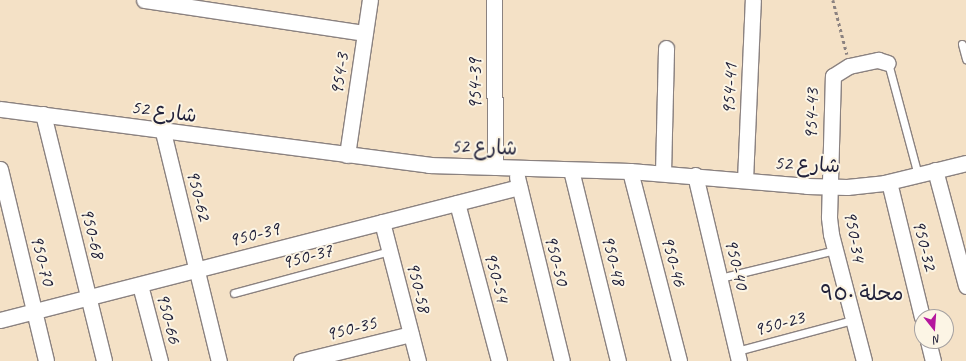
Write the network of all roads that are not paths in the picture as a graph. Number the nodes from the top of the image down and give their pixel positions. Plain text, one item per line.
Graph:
1 (144, 0) edge
2 (370, 0) edge
3 (494, 0) edge
4 (753, 0) edge
5 (365, 33) junction
6 (962, 44) dead end
7 (666, 48) dead end
8 (966, 59) edge
9 (888, 63) joint
10 (0, 109) edge
11 (43, 114) junction
12 (163, 132) junction
13 (347, 155) junction
14 (966, 163) edge
15 (495, 167) junction
16 (514, 168) junction
17 (0, 169) edge
18 (571, 170) junction
19 (935, 170) junction
20 (630, 171) junction
21 (663, 173) junction
22 (918, 174) junction
23 (695, 175) junction
24 (745, 180) junction
25 (889, 182) junction
26 (519, 187) junction
27 (828, 187) junction
28 (457, 203) junction
29 (382, 222) junction
30 (835, 250) junction
31 (390, 251) junction
32 (197, 270) junction
33 (720, 278) junction
34 (140, 284) junction
35 (966, 286) edge
36 (234, 293) dead end
37 (88, 298) junction
38 (920, 309) edge
39 (34, 312) junction
40 (0, 320) edge
41 (853, 320) junction
42 (411, 334) junction
43 (930, 349) edge
44 (738, 356) edge
45 (46, 361) edge
46 (104, 361) edge
47 (160, 361) edge
48 (219, 361) edge
49 (301, 361) edge
50 (418, 361) edge
51 (499, 361) edge
52 (562, 361) edge
53 (618, 361) edge
54 (679, 361) edge
55 (864, 361) edge
56 (933, 361) edge

1 - 5 street
2 - 5 street, 954-3
3 - 15 street, 954-39
4 - 24 street, 954-41
5 - 13 street, 954-3
6 - 8 lane
7 - 21 street
9 - 22 lane
9 - 27 street, 954-43
10 - 11 street, شارع 52
11 - 12 street, شارع 52
11 - 37 street, 950-68
12 - 13 street, شارع 52
12 - 32 street, 950-62
13 - 15 street, شارع 52
14 - 19 street, شارع 52
15 - 16 street, شارع 52
16 - 18 street, شارع 52
16 - 26 street, 950-50
17 - 39 street, 950-70
18 - 20 street, شارع 52
18 - 53 street, 950-48
19 - 22 street, شارع 52
19 - 35 street
20 - 21 street, شارع 52
20 - 54 street, 950-46
21 - 23 street, شارع 52
22 - 25 street, شارع 52
23 - 24 street, شارع 52
23 - 33 street, 950-40
24 - 27 street, شارع 52
25 - 27 street, شارع 52
25 - 38 street, 950-32
26 - 28 street, 950-39
26 - 52 street, 950-50
27 - 30 street, 950-34
28 - 29 street, 950-39
28 - 51 street, 950-54
29 - 31 street, 950-58
29 - 32 street, 950-39
30 - 33 lane
30 - 41 street, 950-34
31 - 36 lane, 950-37
31 - 42 street, 950-58
32 - 34 street, 950-39
32 - 48 street, 950-62
33 - 44 street, 950-40
34 - 37 street, 950-39
34 - 47 street, 950-66
37 - 39 street, 950-39
37 - 46 street, 950-68
39 - 40 street, 950-39
39 - 45 street, 950-70
41 - 44 lane, 950-23
41 - 55 street, 950-34
42 - 49 street, 950-35
42 - 50 street, 950-58
43 - 56 street

